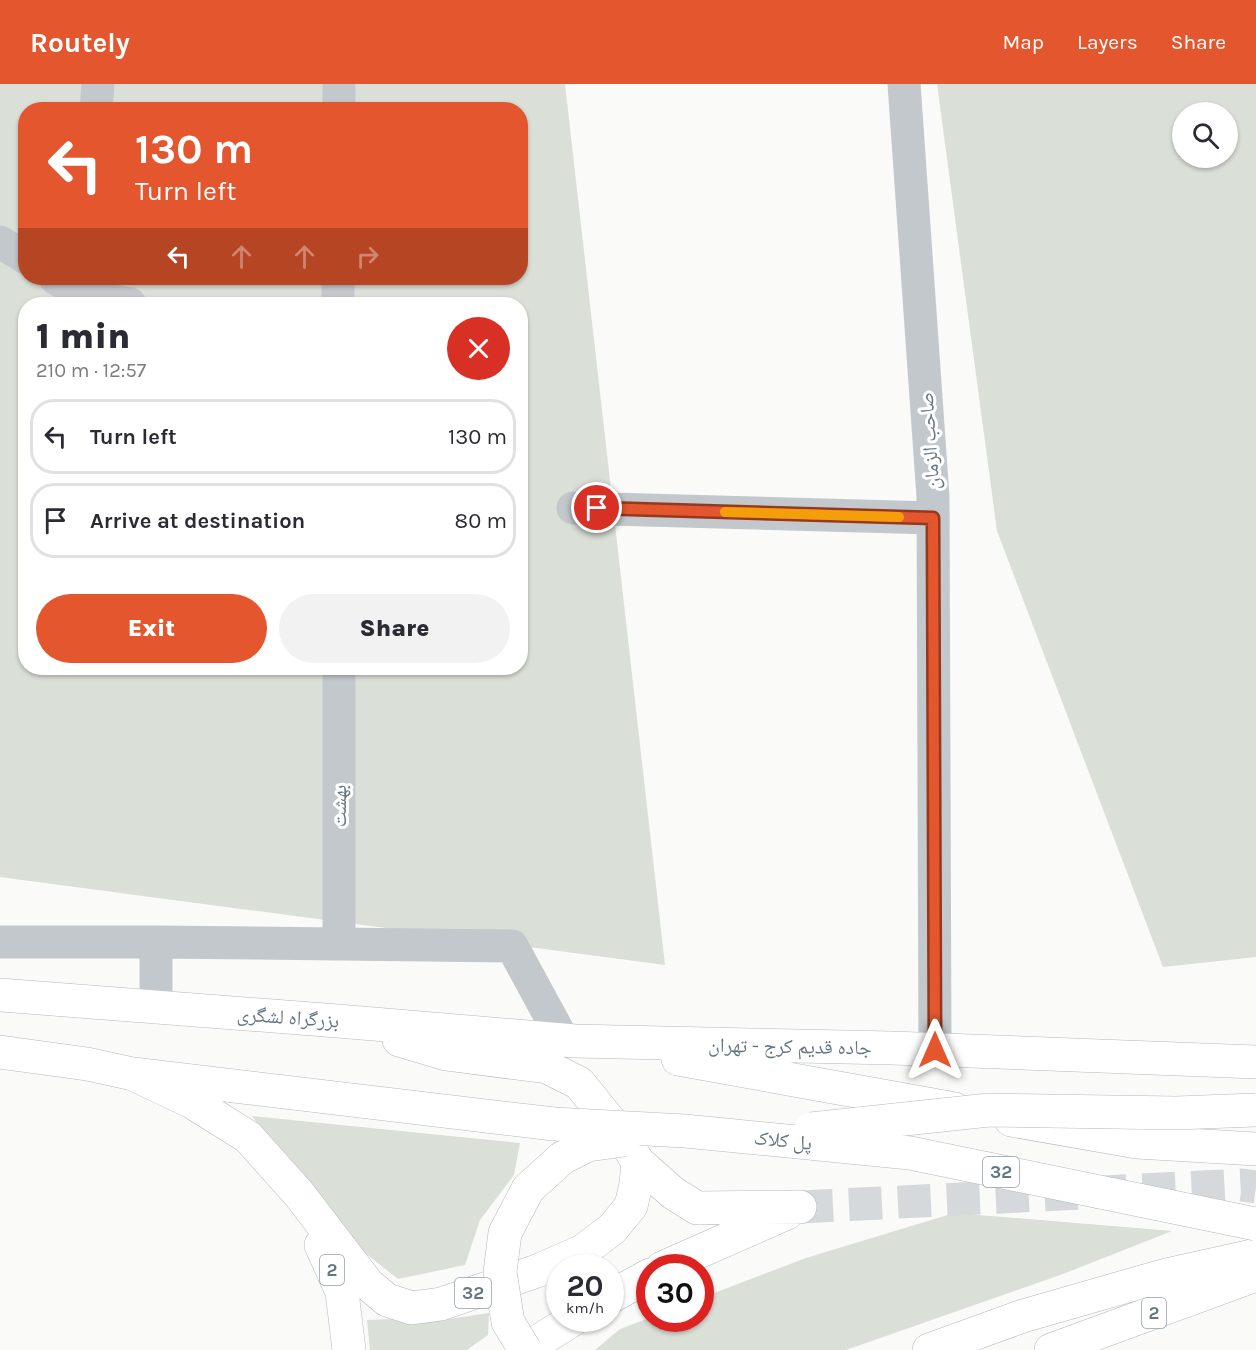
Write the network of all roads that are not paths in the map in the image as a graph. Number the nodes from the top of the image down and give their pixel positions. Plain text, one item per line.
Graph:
1 (98, 84) edge
2 (339, 84) edge
3 (904, 84) edge
4 (97, 102) edge
5 (339, 102) edge
6 (0, 242) edge
7 (18, 253) edge
8 (84, 287) edge
9 (111, 297) edge
10 (573, 508) dead end
11 (933, 518) junction
12 (339, 675) edge
13 (0, 942) edge
14 (156, 942) junction
15 (339, 944) junction
16 (0, 995) edge
17 (156, 1007) junction
18 (338, 1021) junction
19 (569, 1041) junction
20 (935, 1050) junction
21 (0, 1052) edge
22 (1256, 1062) edge
23 (133, 1074) junction
24 (1256, 1110) edge
25 (685, 1131) junction
26 (744, 1136) junction
27 (1256, 1149) edge
28 (638, 1162) junction
29 (299, 1194) junction
30 (1256, 1224) edge
31 (694, 1254) edge
32 (1256, 1255) edge
33 (1256, 1275) edge
34 (553, 1332) edge
35 (349, 1350) edge
36 (525, 1350) edge
37 (929, 1350) edge
38 (1052, 1350) edge

1 - 4 street
2 - 5 street
3 - 11 street, صاحب الزمان
6 - 7 street
8 - 9 street
10 - 11 street
11 - 20 street, صاحب الزمان
12 - 15 street, بهشت
13 - 14 street
14 - 15 street
14 - 17 street
15 - 19 street
16 - 17 highway, بزرگراه لشگری
17 - 18 highway, بزرگراه لشگری
18 - 19 highway, بزرگراه لشگری
18 - 28 highway
19 - 20 highway, جاده قدیم کرج - تهران
19 - 27 highway
20 - 22 highway, جاده قدیم کرج - تهران
21 - 23 highway, 32
23 - 25 highway, 32, bridge
23 - 29 highway, 32
24 - 26 highway, پل کلاک, bridge
25 - 26 highway, 32, bridge
25 - 36 highway, bridge
26 - 30 highway, پل کلاک / 32, bridge
28 - 29 highway, 32
28 - 31 highway
29 - 35 highway, 2
32 - 37 highway
33 - 38 highway, 2
34 - 36 highway

